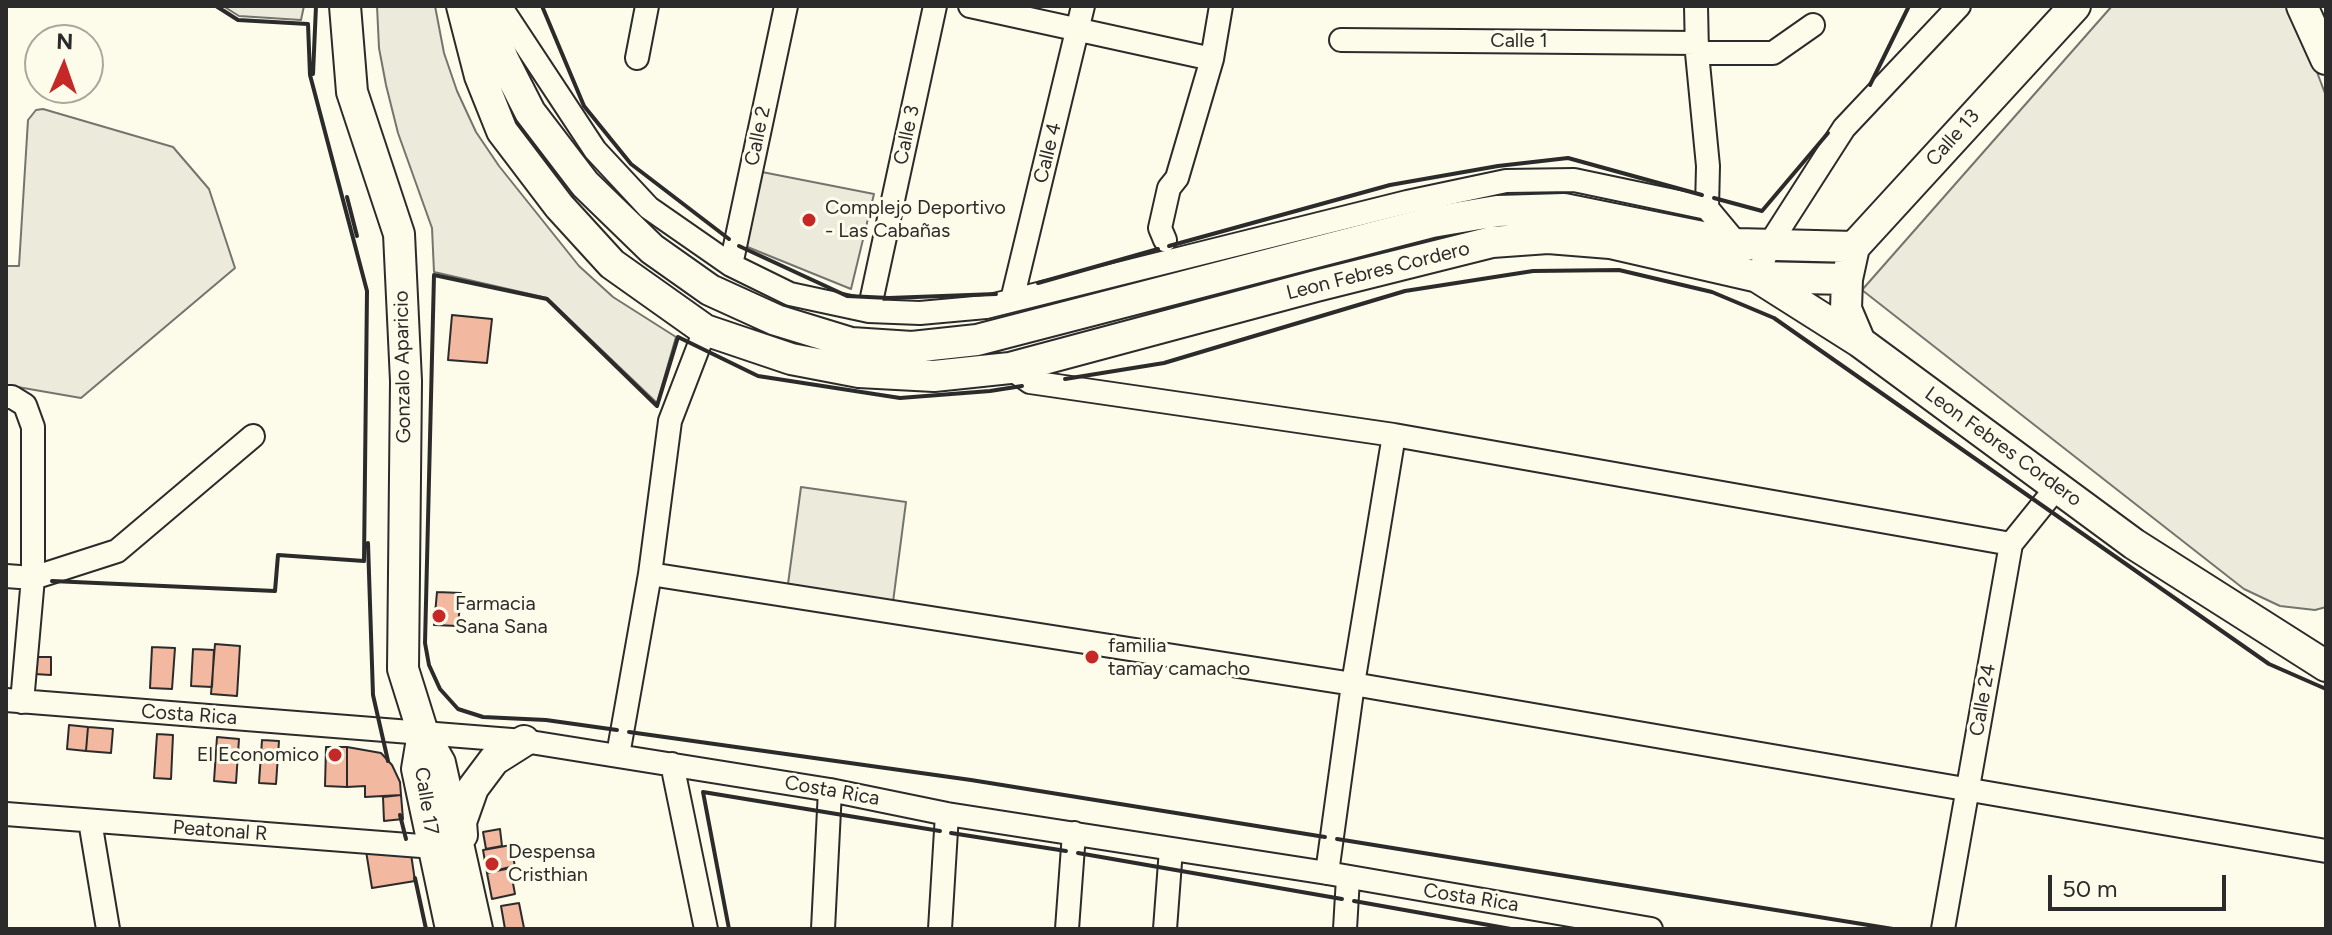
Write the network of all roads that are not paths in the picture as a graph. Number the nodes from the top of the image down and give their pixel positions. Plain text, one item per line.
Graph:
1 (345, 6) edge
2 (462, 6) edge
3 (482, 6) edge
4 (500, 6) edge
5 (647, 6) edge
6 (786, 6) edge
7 (935, 6) edge
8 (970, 6) edge
9 (1221, 6) edge
10 (1696, 6) edge
11 (1959, 6) edge
12 (2075, 6) edge
13 (2302, 6) edge
14 (1081, 17) edge
15 (1813, 25) dead end
16 (1341, 40) dead end
17 (1697, 48) junction
18 (637, 58) dead end
19 (1212, 59) junction
20 (2326, 59) edge
21 (496, 77) junction
22 (1707, 208) junction
23 (1737, 244) junction
24 (1769, 245) junction
25 (1854, 247) junction
26 (731, 265) junction
27 (1161, 265) junction
28 (1758, 277) junction
29 (1847, 279) junction
30 (1154, 294) junction
31 (1012, 300) junction
32 (869, 311) junction
33 (1162, 327) junction
34 (705, 330) junction
35 (1860, 342) junction
36 (1010, 368) junction
37 (6, 397) edge
38 (1394, 435) junction
39 (253, 436) dead end
40 (2057, 487) junction
41 (2011, 544) junction
42 (650, 574) junction
43 (6, 576) edge
44 (33, 578) junction
45 (2326, 666) edge
46 (1353, 684) junction
47 (10, 705) edge
48 (423, 733) junction
49 (524, 741) junction
50 (618, 755) junction
51 (672, 764) junction
52 (1967, 789) junction
53 (830, 790) junction
54 (6, 814) edge
55 (947, 814) junction
56 (90, 821) junction
57 (1074, 833) junction
58 (1171, 849) junction
59 (2326, 851) edge
60 (448, 852) junction
61 (1337, 876) junction
62 (1517, 906) junction
63 (108, 929) edge
64 (451, 929) edge
65 (477, 929) edge
66 (706, 929) edge
67 (823, 929) edge
68 (940, 929) edge
69 (1067, 929) edge
70 (1165, 929) edge
71 (1345, 929) edge
72 (1515, 929) edge
73 (1651, 929) edge
74 (1943, 929) edge

1 - 48 street, Gonzalo Aparicio
2 - 21 street, Leon Febres Cordero
3 - 21 street, Leon Febres Cordero
4 - 26 street
5 - 18 street
6 - 26 street, Calle 2
7 - 32 street, Calle 3
8 - 14 street
9 - 19 street
10 - 17 street
11 - 24 street
12 - 25 street, Calle 13
13 - 20 street
14 - 19 street
14 - 31 street, Calle 4
15 - 17 street, Calle 1
16 - 17 street, Calle 1
17 - 22 street
19 - 27 street
21 - 30 street, Leon Febres Cordero
21 - 34 street, Leon Febres Cordero
22 - 23 street
22 - 27 street
23 - 24 street, Leon Febres Cordero
23 - 30 street, Leon Febres Cordero
24 - 25 street, Leon Febres Cordero
24 - 28 street
25 - 29 street
26 - 32 street
27 - 30 street
27 - 31 street
28 - 29 street, Leon Febres Cordero
28 - 33 street, Leon Febres Cordero
28 - 35 street, Leon Febres Cordero
29 - 35 street
30 - 33 street
31 - 32 street
33 - 36 street, Leon Febres Cordero
34 - 36 street, Leon Febres Cordero
34 - 42 street
35 - 40 street, Leon Febres Cordero
36 - 38 street
37 - 44 street
38 - 41 street
38 - 46 street
39 - 44 street
40 - 41 street, Calle 24
40 - 45 street, Leon Febres Cordero
41 - 52 street, Calle 24
42 - 46 street
42 - 50 street
43 - 44 street
44 - 47 street
46 - 52 street
46 - 61 street
47 - 48 street, Costa Rica
48 - 49 street, Costa Rica
48 - 60 street, Calle 17
49 - 50 street, Costa Rica
49 - 60 street
50 - 51 street, Costa Rica
51 - 53 street, Costa Rica
51 - 66 street
52 - 59 street
52 - 74 street, Calle 24
53 - 55 street, Costa Rica
53 - 67 street
54 - 56 street, Peatonal R
55 - 57 street, Costa Rica
55 - 68 street
56 - 60 street, Peatonal R
56 - 63 street
57 - 58 street, Costa Rica
57 - 69 street
58 - 61 street, Costa Rica
58 - 70 street
60 - 64 street, Calle 17
60 - 65 street, Calle 17
61 - 62 street, Costa Rica
61 - 71 street
62 - 72 street
62 - 73 street, Costa Rica

